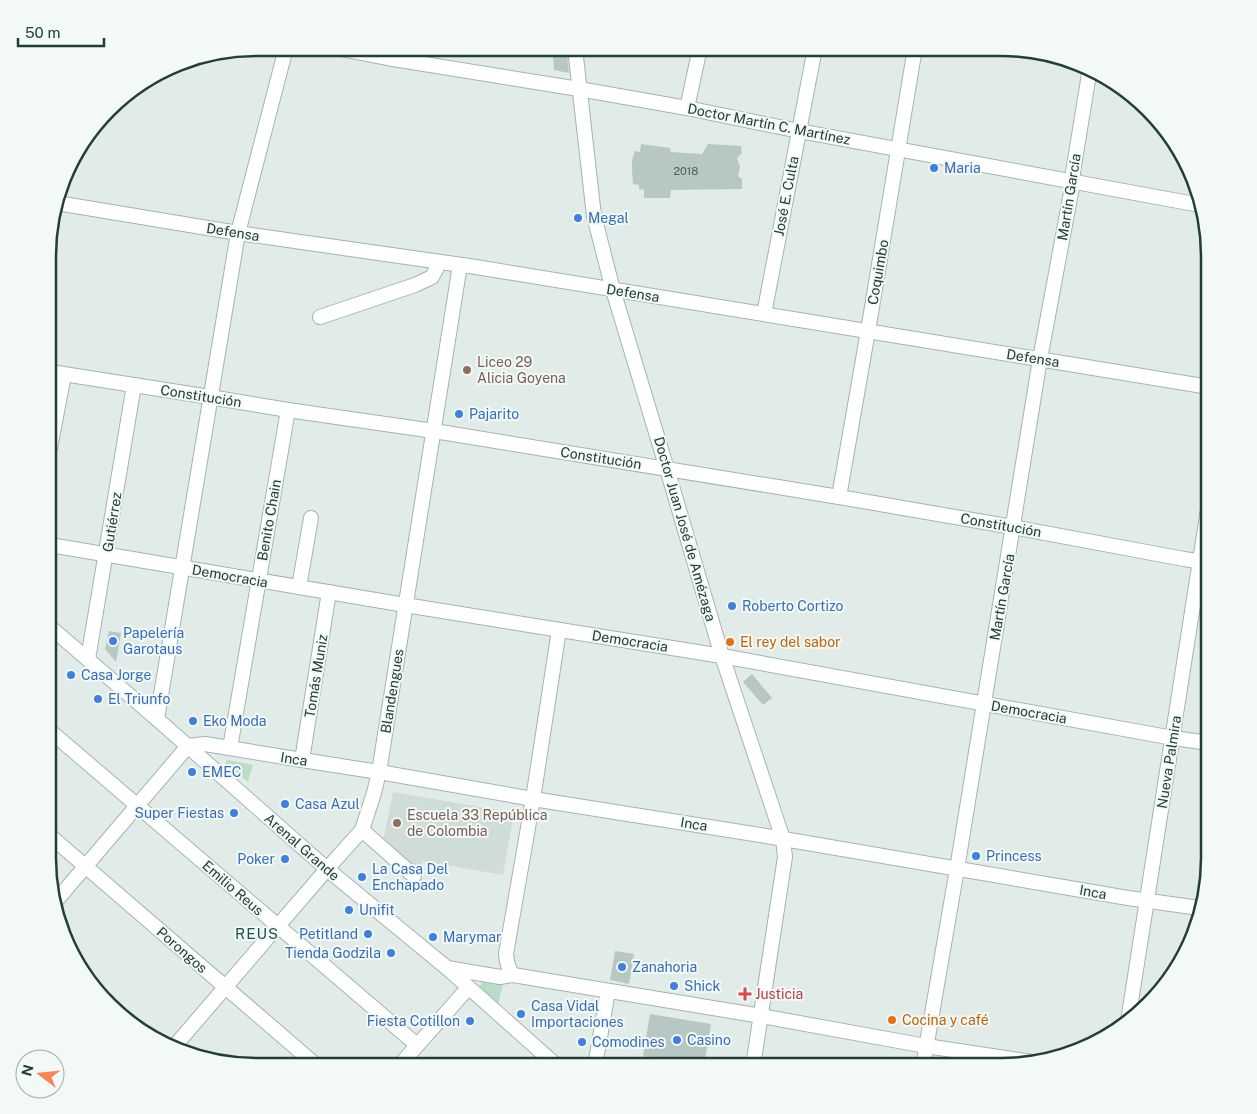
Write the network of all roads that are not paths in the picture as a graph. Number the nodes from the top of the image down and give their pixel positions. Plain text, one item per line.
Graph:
1 (284, 56) edge
2 (378, 56) edge
3 (576, 56) edge
4 (698, 56) edge
5 (813, 56) edge
6 (914, 56) edge
7 (1089, 77) edge
8 (579, 89) junction
9 (687, 108) junction
10 (799, 131) junction
11 (899, 149) junction
12 (1073, 182) junction
13 (63, 204) edge
14 (1194, 204) edge
15 (238, 233) junction
16 (440, 262) junction
17 (460, 265) junction
18 (613, 290) junction
19 (764, 314) junction
20 (320, 317) dead end
21 (868, 330) junction
22 (1040, 359) junction
23 (57, 374) edge
24 (134, 385) junction
25 (1201, 386) edge
26 (210, 397) junction
27 (288, 410) junction
28 (434, 431) junction
29 (667, 469) junction
30 (839, 496) junction
31 (311, 518) dead end
32 (1014, 527) junction
33 (56, 546) edge
34 (107, 554) junction
35 (1201, 561) edge
36 (182, 567) junction
37 (1201, 579) edge
38 (259, 580) junction
39 (299, 587) junction
40 (329, 592) junction
41 (405, 605) junction
42 (559, 630) junction
43 (56, 632) edge
44 (722, 656) junction
45 (88, 659) junction
46 (984, 703) junction
47 (157, 719) junction
48 (56, 736) edge
49 (1173, 738) junction
50 (1201, 742) edge
51 (188, 746) junction
52 (230, 748) junction
53 (302, 760) junction
54 (379, 772) junction
55 (533, 799) junction
56 (137, 806) junction
57 (362, 830) junction
58 (782, 840) junction
59 (56, 841) edge
60 (86, 867) junction
61 (327, 869) junction
62 (958, 869) junction
63 (414, 876) dead end
64 (60, 896) edge
65 (1147, 900) junction
66 (1194, 907) edge
67 (278, 926) junction
68 (447, 968) junction
69 (513, 975) junction
70 (226, 987) junction
71 (468, 988) junction
72 (608, 991) junction
73 (1130, 1010) edge
74 (761, 1016) junction
75 (178, 1042) edge
76 (417, 1045) junction
77 (926, 1046) junction
78 (308, 1058) edge
79 (406, 1058) edge
80 (548, 1058) edge
81 (596, 1058) edge
82 (754, 1058) edge
83 (924, 1058) edge
84 (1004, 1058) edge

1 - 15 street
2 - 8 street, Doctor Martín C. Martínez
3 - 8 street, Doctor Juan José de Amézaga
4 - 9 street
5 - 10 street, José E. Culta
6 - 11 street, Coquimbo
7 - 12 street, Martín García
8 - 9 street, Doctor Martín C. Martínez
8 - 18 street, Doctor Juan José de Amézaga
9 - 10 street, Doctor Martín C. Martínez
10 - 11 street, Doctor Martín C. Martínez
10 - 19 street, José E. Culta
11 - 12 street, Doctor Martín C. Martínez
11 - 21 street, Coquimbo
12 - 14 street, Doctor Martín C. Martínez
12 - 22 street, Martín García
13 - 15 street, Defensa
15 - 16 street, Defensa
15 - 26 street
16 - 17 street, Defensa
16 - 20 street
17 - 18 street, Defensa
17 - 28 street, Blandengues
18 - 19 street, Defensa
18 - 29 street, Doctor Juan José de Amézaga
19 - 21 street, Defensa
21 - 22 street, Defensa
21 - 30 street, Coquimbo
22 - 25 street, Defensa
22 - 32 street, Martín García
23 - 24 street, Constitución
24 - 26 street, Constitución
24 - 34 street, Gutiérrez
26 - 27 street, Constitución
26 - 36 street
27 - 28 street, Constitución
27 - 38 street, Benito Chain
28 - 29 street, Constitución
28 - 41 street, Blandengues
29 - 30 street, Constitución
29 - 44 street, Doctor Juan José de Amézaga
30 - 32 street, Constitución
31 - 39 street
32 - 35 street, Constitución
32 - 46 street, Martín García
33 - 34 street, Democracia
34 - 36 street, Democracia
34 - 45 street, Gutiérrez
36 - 38 street, Democracia
36 - 47 street
37 - 49 street, Nueva Palmira
38 - 39 street, Democracia
38 - 52 street, Benito Chain
39 - 40 street, Democracia
40 - 41 street, Democracia
40 - 53 street, Tomás Muniz
41 - 42 street, Democracia
41 - 54 street, Blandengues
42 - 44 street, Democracia
42 - 55 street
43 - 45 street, Arenal Grande
44 - 46 street, Democracia
44 - 58 street, Doctor Juan José de Amézaga
45 - 47 street, Arenal Grande
46 - 49 street, Democracia
46 - 62 street, Martín García
47 - 51 street, Arenal Grande
48 - 56 street, Emilio Reus
49 - 50 street, Democracia
49 - 65 street, Nueva Palmira
51 - 52 street, Inca
51 - 56 street
51 - 61 street, Arenal Grande
52 - 53 street, Inca
53 - 54 street, Inca
54 - 55 street, Inca
54 - 57 street, Blandengues
55 - 58 street, Inca
55 - 69 street
56 - 60 street
56 - 67 street, Emilio Reus
57 - 61 street, Blandengues
57 - 63 street
58 - 62 street, Inca
58 - 74 street, Doctor Juan José de Amézaga
59 - 60 street, Porongos
60 - 64 street
60 - 70 street, Porongos
61 - 67 street, Blandengues
61 - 68 street, Arenal Grande
62 - 65 street, Inca
62 - 77 street, Martín García
65 - 66 street, Inca
65 - 73 street, Nueva Palmira
67 - 70 street, Blandengues
67 - 76 street, Emilio Reus
68 - 69 street
68 - 71 street, Arenal Grande
69 - 72 street
70 - 75 street, Blandengues
70 - 78 street, Porongos
71 - 76 street
71 - 80 street, Arenal Grande
72 - 74 street
72 - 81 street
74 - 77 street
74 - 82 street, Doctor Juan José de Amézaga
76 - 79 street
77 - 83 street, Martín García
77 - 84 street

